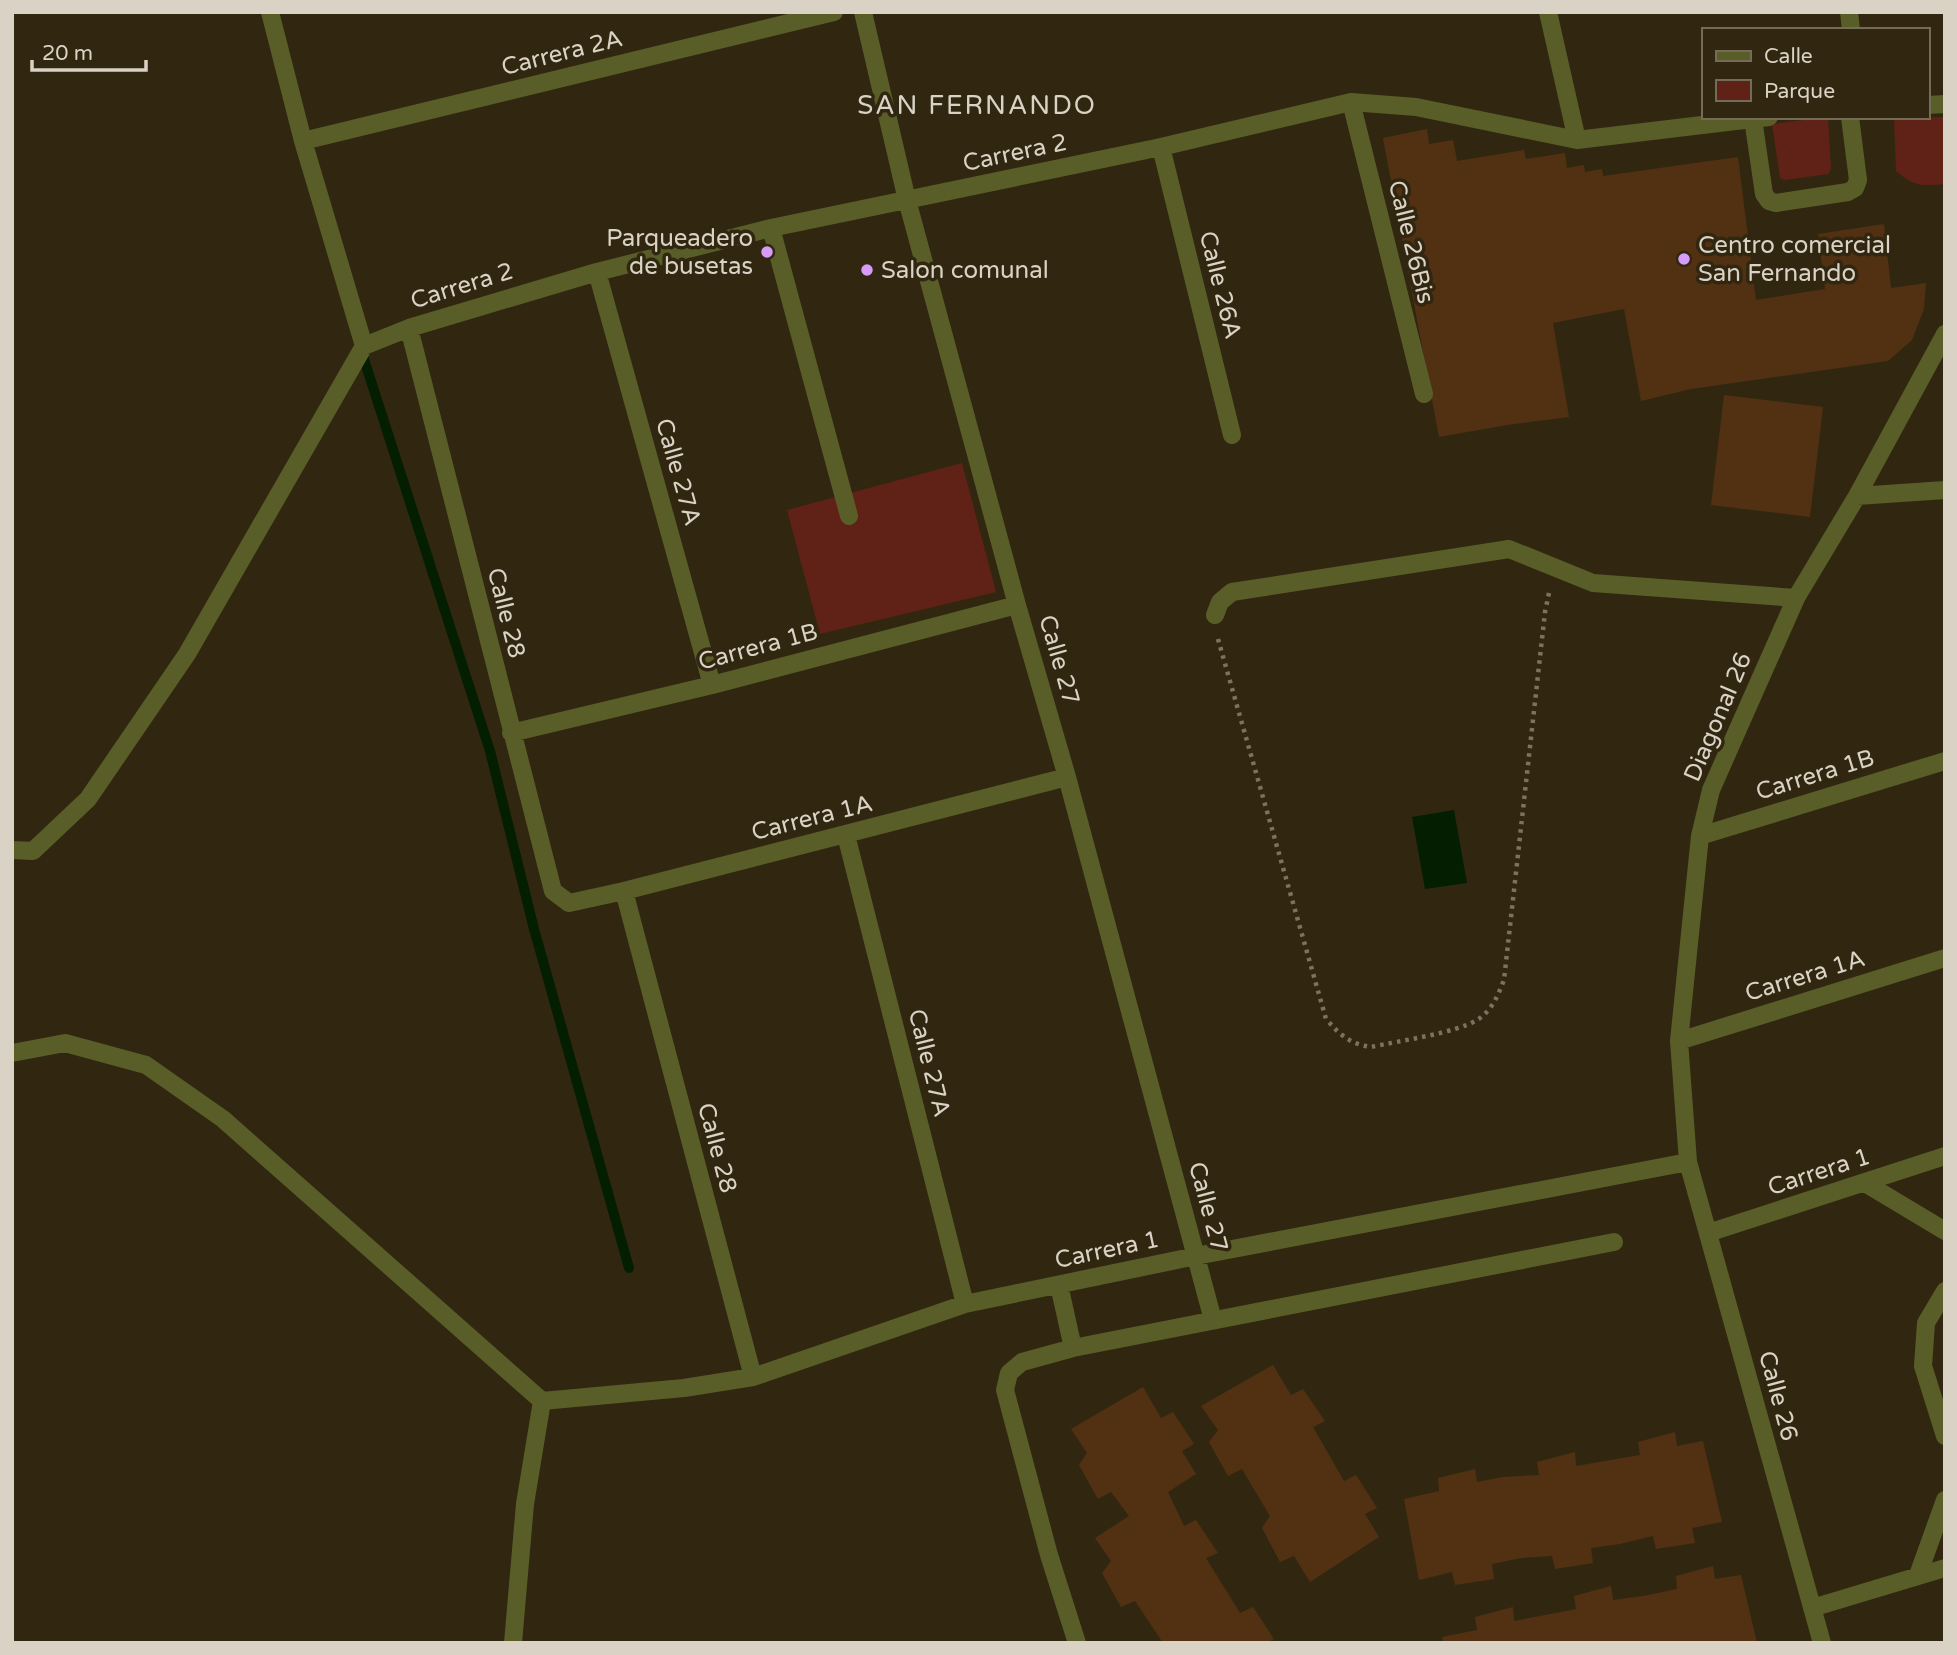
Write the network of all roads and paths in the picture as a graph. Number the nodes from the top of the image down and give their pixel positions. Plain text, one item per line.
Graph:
1 (270, 12) edge
2 (834, 12) edge
3 (863, 12) edge
4 (1548, 12) edge
5 (1351, 102) junction
6 (1753, 119) edge
7 (1761, 119) edge
8 (1850, 119) edge
9 (303, 141) junction
10 (1577, 141) junction
11 (1161, 147) junction
12 (907, 200) junction
13 (771, 228) junction
14 (597, 272) junction
15 (409, 328) junction
16 (1945, 334) edge
17 (364, 346) junction
18 (1424, 394) dead end
19 (1231, 435) dead end
20 (1945, 490) edge
21 (1857, 496) junction
22 (849, 516) dead end
23 (1555, 568) junction
24 (1796, 598) junction
25 (1017, 605) junction
26 (1215, 615) joint
27 (712, 685) junction
28 (511, 733) junction
29 (1945, 761) edge
30 (1067, 777) junction
31 (846, 835) junction
32 (1700, 836) junction
33 (12, 850) edge
34 (624, 891) junction
35 (569, 903) joint
36 (1945, 958) edge
37 (1679, 1041) junction
38 (12, 1052) edge
39 (1945, 1156) edge
40 (1688, 1162) junction
41 (1865, 1183) junction
42 (1945, 1231) edge
43 (1708, 1233) junction
44 (1614, 1242) dead end
45 (1196, 1256) junction
46 (1059, 1285) junction
47 (1945, 1291) edge
48 (965, 1304) junction
49 (1213, 1320) junction
50 (1073, 1349) junction
51 (752, 1377) junction
52 (542, 1401) junction
53 (1945, 1436) edge
54 (1945, 1500) edge
55 (1945, 1568) edge
56 (1918, 1575) junction
57 (1812, 1608) junction
58 (513, 1643) edge
59 (1077, 1643) edge
60 (1822, 1643) edge

1 - 9 street
2 - 9 street, Carrera 2A
3 - 12 street, Calle 27
4 - 10 street
5 - 10 street, Carrera 2
5 - 11 street, Carrera 2
5 - 18 street, Calle 26Bis
6 - 10 street, Carrera 2
7 - 8 street
9 - 17 street
11 - 12 street, Carrera 2
11 - 19 street, Calle 26A
12 - 13 street, Carrera 2
12 - 25 street, Calle 27
13 - 14 street, Carrera 2
13 - 22 street
14 - 15 street, Carrera 2
14 - 27 street, Calle 27A
15 - 17 street, Carrera 2
15 - 28 street, Calle 28
16 - 21 street, Diagonal 26
17 - 33 street
20 - 21 street
21 - 24 street, Diagonal 26
23 - 24 street
23 - 26 street
23 - 26 path
24 - 32 street, Diagonal 26
25 - 27 street, Carrera 1B
25 - 30 street, Calle 27
27 - 28 street, Carrera 1B
28 - 35 street, Calle 28
29 - 32 street, Carrera 1B
30 - 31 street, Carrera 1A
30 - 45 street, Calle 27
31 - 34 street, Carrera 1A
31 - 48 street, Calle 27A
32 - 37 street, Diagonal 26
34 - 35 street, Carrera 1A
34 - 51 street, Calle 28
36 - 37 street, Carrera 1A
37 - 40 street, Diagonal 26
38 - 52 street
39 - 41 street, Carrera 1
40 - 43 street, Calle 26
40 - 45 street, Carrera 1
41 - 42 street
41 - 43 street, Carrera 1
43 - 57 street, Calle 26
44 - 49 street
45 - 46 street, Carrera 1
45 - 49 street, Calle 27
46 - 48 street, Carrera 1
46 - 50 street
47 - 53 street
48 - 51 street, Carrera 1
49 - 50 street
50 - 59 street
51 - 52 street, Carrera 1
52 - 58 street
54 - 56 street
55 - 56 street
56 - 57 street
57 - 60 street, Calle 26

